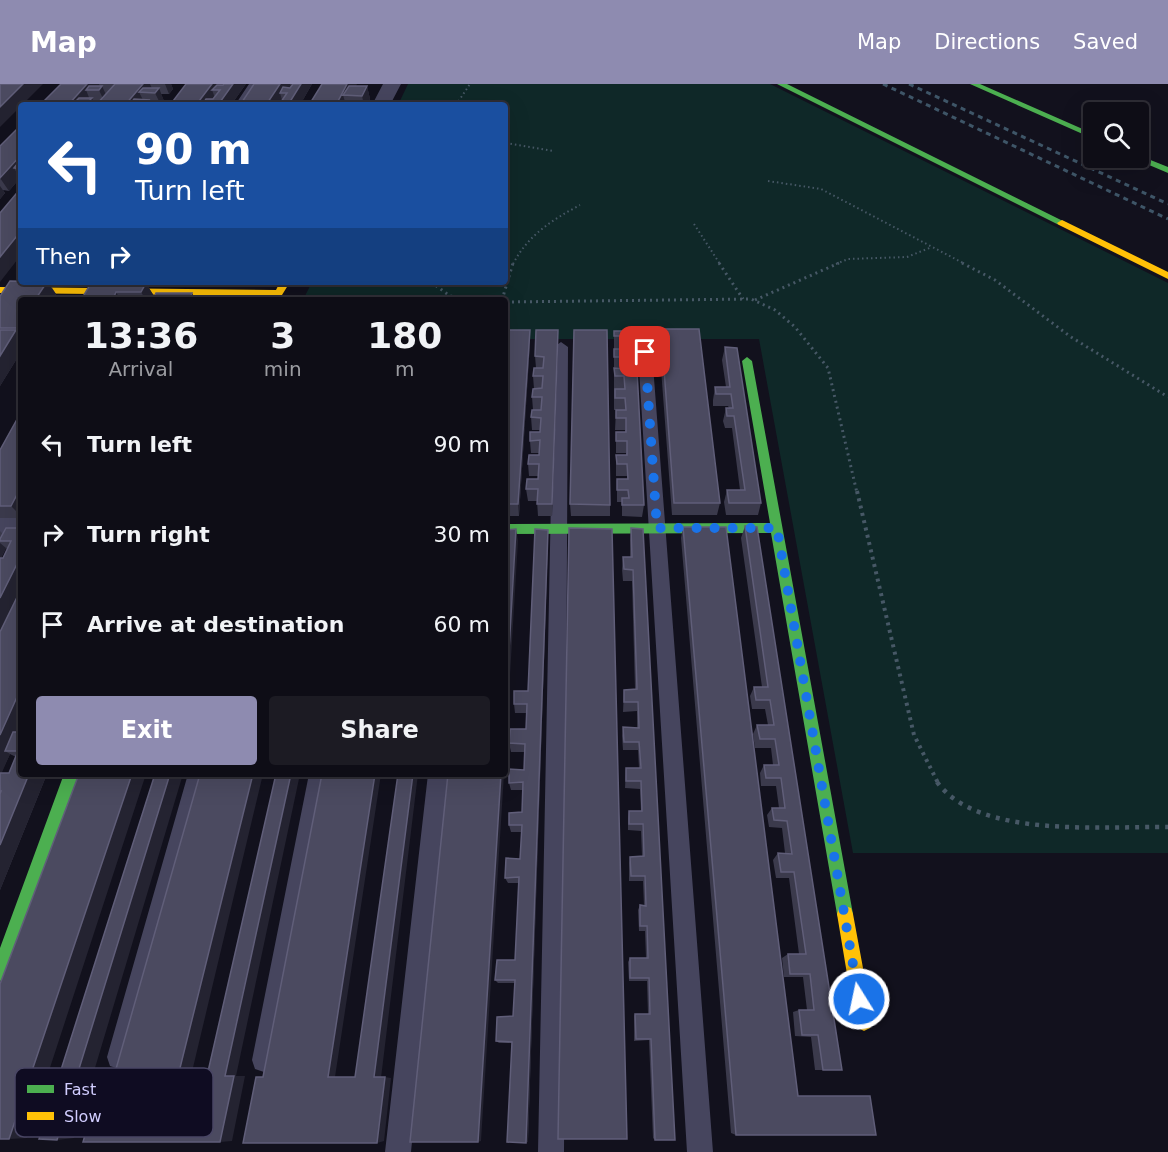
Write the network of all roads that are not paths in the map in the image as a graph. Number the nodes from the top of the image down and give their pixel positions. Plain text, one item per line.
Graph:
1 (254, 84) edge
2 (392, 84) edge
3 (781, 84) edge
4 (974, 84) edge
5 (242, 102) edge
6 (383, 102) edge
7 (1083, 132) edge
8 (1149, 162) edge
9 (1168, 170) edge
10 (1168, 276) edge
11 (283, 285) edge
12 (0, 290) edge
13 (561, 347) dead end
14 (645, 352) dead end
15 (747, 361) dead end
16 (559, 528) junction
17 (657, 528) junction
18 (777, 528) junction
19 (508, 529) edge
20 (0, 530) edge
21 (18, 530) edge
22 (71, 777) edge
23 (197, 777) edge
24 (318, 777) edge
25 (438, 777) edge
26 (0, 972) edge
27 (864, 1022) dead end
28 (119, 1059) edge
29 (264, 1060) edge
30 (398, 1152) edge
31 (551, 1152) edge
32 (700, 1152) edge

1 - 5 lane
2 - 6 street
3 - 10 street
4 - 7 street
8 - 9 street
11 - 12 street
13 - 16 lane
14 - 17 lane
15 - 18 street
16 - 17 street
16 - 19 street
16 - 31 lane
17 - 18 street
17 - 32 lane
18 - 27 street
20 - 21 street
22 - 26 street
23 - 28 lane
24 - 29 lane
25 - 30 lane

